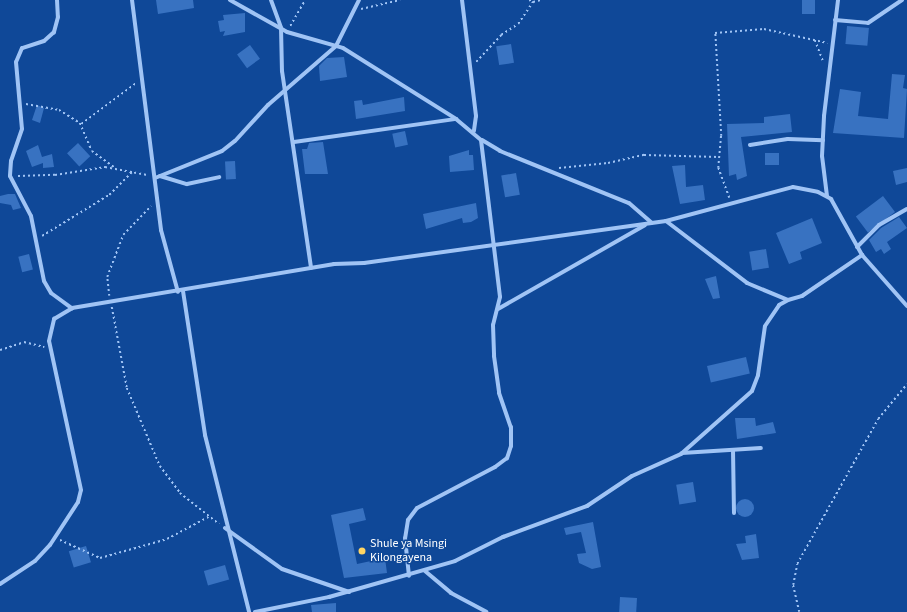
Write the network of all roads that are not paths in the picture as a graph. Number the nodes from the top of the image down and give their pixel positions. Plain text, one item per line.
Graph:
1 (57, 0) edge
2 (132, 0) edge
3 (230, 0) edge
4 (271, 0) edge
5 (359, 0) edge
6 (462, 0) edge
7 (838, 0) edge
8 (902, 0) edge
9 (835, 20) junction
10 (281, 28) junction
11 (336, 46) junction
12 (286, 90) junction
13 (456, 119) junction
14 (474, 131) junction
15 (481, 140) junction
16 (823, 140) junction
17 (294, 142) junction
18 (750, 145) dead end
19 (160, 176) junction
20 (219, 177) dead end
21 (155, 178) junction
22 (827, 196) junction
23 (907, 209) edge
24 (666, 221) junction
25 (645, 224) junction
26 (652, 224) junction
27 (496, 243) junction
28 (857, 247) junction
29 (862, 255) junction
30 (311, 268) junction
31 (181, 291) junction
32 (788, 300) junction
33 (907, 306) edge
34 (72, 308) junction
35 (497, 310) junction
36 (761, 448) dead end
37 (733, 450) junction
38 (681, 454) junction
39 (734, 513) dead end
40 (226, 528) junction
41 (425, 571) junction
42 (409, 576) junction
43 (0, 584) edge
44 (349, 592) junction
45 (249, 612) edge
46 (255, 612) edge
47 (486, 612) edge

1 - 34 street
2 - 21 street
3 - 10 street
4 - 10 street
5 - 11 street
6 - 14 street
7 - 9 street
8 - 9 street
9 - 16 street
10 - 11 street
10 - 12 street
11 - 12 street
11 - 13 street
12 - 17 street
12 - 19 street
13 - 14 street
13 - 17 street
14 - 15 street
15 - 26 street
15 - 27 street
16 - 18 street
16 - 22 street
17 - 30 street
19 - 20 street
19 - 21 street
21 - 31 street
22 - 24 street
22 - 28 street
23 - 28 street
24 - 26 street
24 - 32 street
25 - 26 street
25 - 27 street
25 - 35 street
27 - 30 street
27 - 35 street
28 - 29 street
29 - 32 street
29 - 33 street
30 - 31 street
31 - 34 street
31 - 40 street
32 - 38 street
34 - 43 street
35 - 42 street
36 - 37 street
37 - 38 street
37 - 39 street
38 - 41 street
40 - 44 street
40 - 45 street
41 - 42 street
41 - 47 street
42 - 44 street
44 - 46 street

